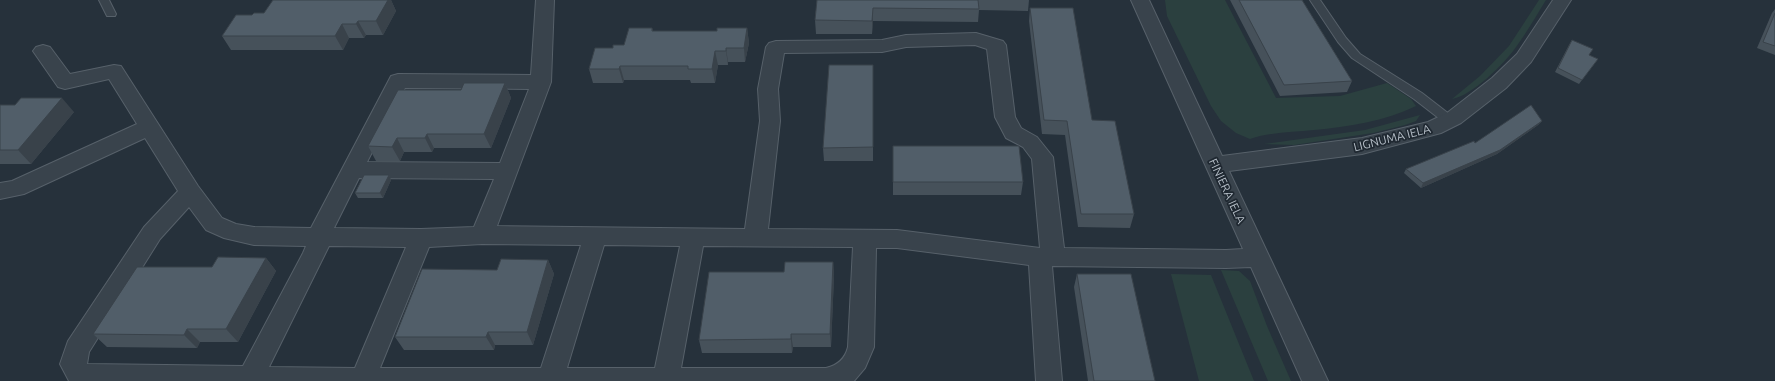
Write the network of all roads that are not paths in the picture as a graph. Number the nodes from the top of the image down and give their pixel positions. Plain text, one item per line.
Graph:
1 (104, 0) edge
2 (545, 0) edge
3 (1140, 0) edge
4 (1315, 0) edge
5 (1562, 0) edge
6 (111, 14) dead end
7 (43, 51) dead end
8 (541, 82) junction
9 (1450, 120) junction
10 (150, 127) junction
11 (1215, 165) junction
12 (352, 170) junction
13 (508, 171) junction
14 (0, 191) edge
15 (190, 192) junction
16 (482, 236) junction
17 (320, 237) junction
18 (595, 237) junction
19 (693, 237) junction
20 (421, 238) junction
21 (755, 238) junction
22 (865, 239) junction
23 (1046, 257) junction
24 (1257, 257) junction
25 (551, 378) junction
26 (250, 379) edge
27 (362, 379) junction
28 (666, 379) junction
29 (1049, 381) edge
30 (1315, 381) edge

1 - 6 lane
2 - 8 street
3 - 11 street, FINIERA IELA
4 - 9 lane
5 - 9 street, LIGNUMA IELA
7 - 10 street
8 - 12 street
8 - 13 street
9 - 11 street, LIGNUMA IELA
10 - 14 street
10 - 15 street
11 - 24 street, FINIERA IELA
12 - 13 street
12 - 17 street
13 - 16 street
15 - 17 street
15 - 26 street
16 - 18 street
16 - 20 street
17 - 20 street
17 - 26 street
18 - 19 street
18 - 25 street
19 - 21 street
19 - 28 street
20 - 27 street
21 - 22 street
21 - 23 street
22 - 23 street
22 - 28 street
23 - 24 street
23 - 29 street
24 - 30 street, FINIERA IELA
25 - 27 street
25 - 28 street
26 - 27 street

